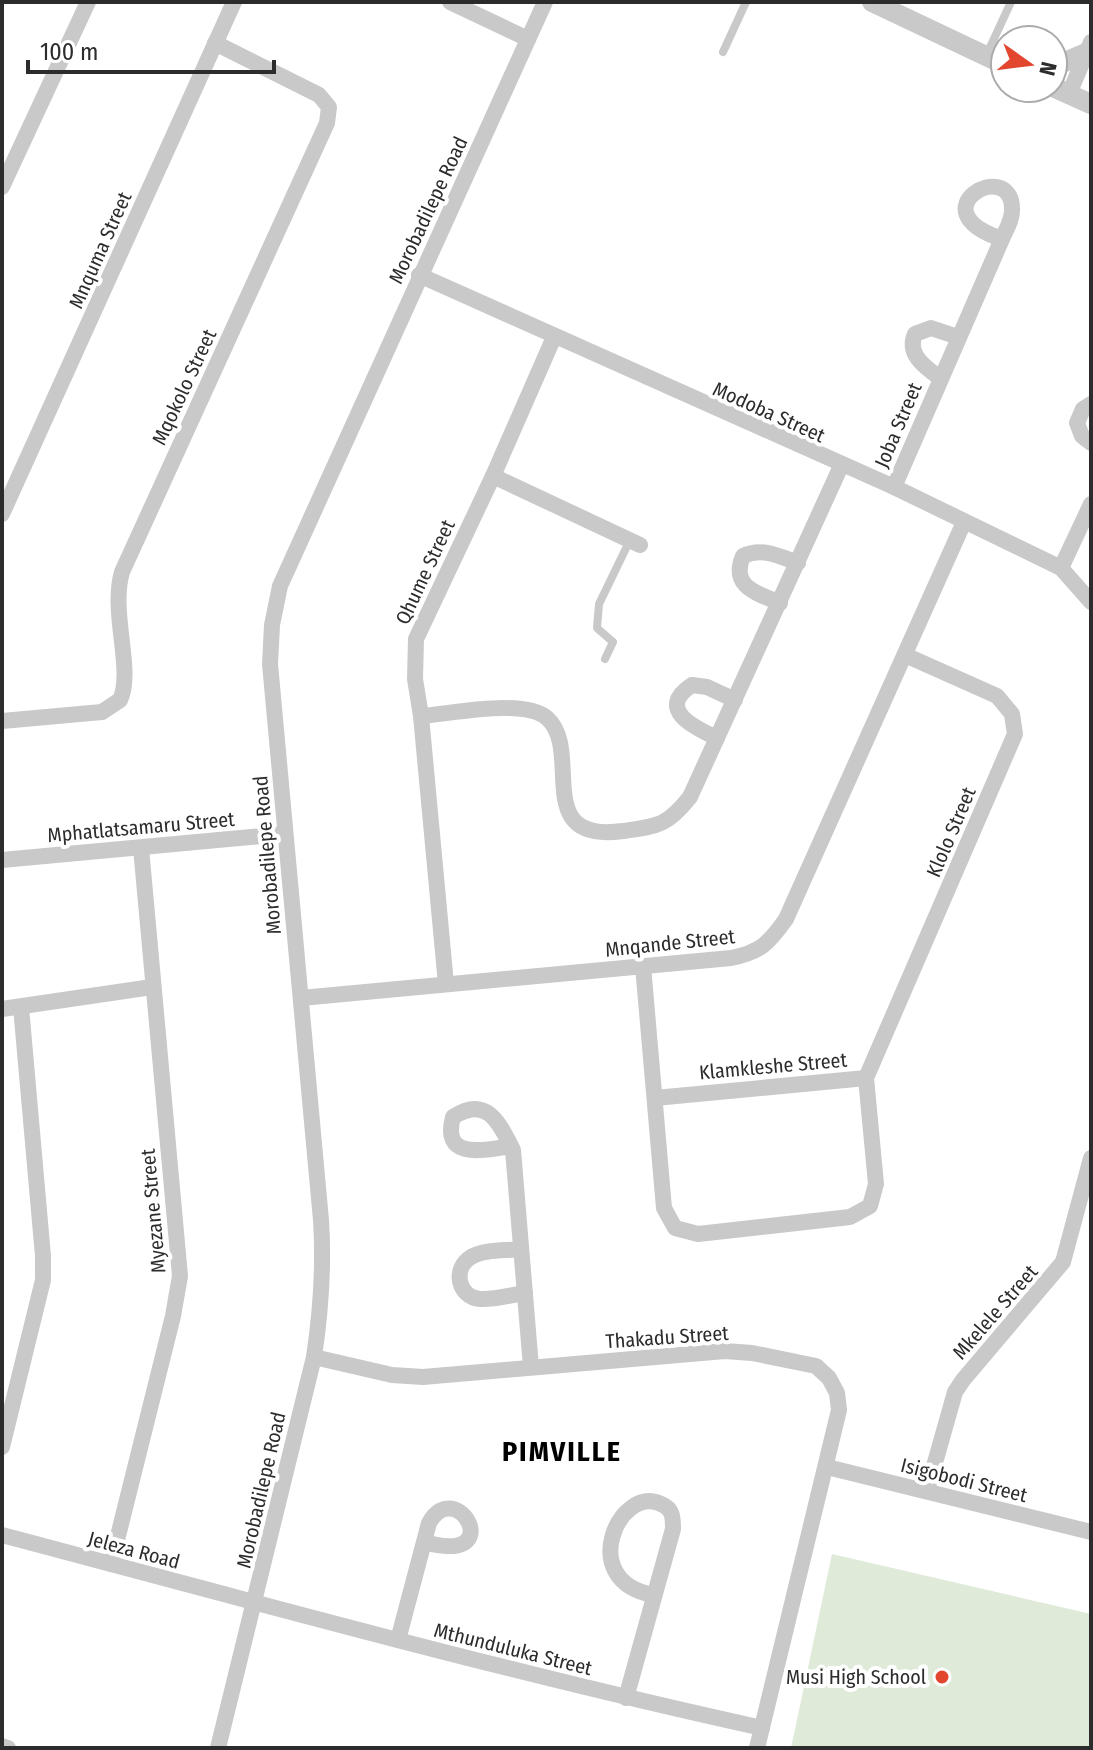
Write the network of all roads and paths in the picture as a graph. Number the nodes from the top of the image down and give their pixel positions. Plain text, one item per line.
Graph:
1 (88, 2) edge
2 (234, 2) edge
3 (450, 2) edge
4 (545, 2) edge
5 (746, 2) edge
6 (872, 2) edge
7 (1011, 2) edge
8 (1005, 24) edge
9 (528, 39) junction
10 (215, 43) junction
11 (1088, 48) edge
12 (723, 52) dead end
13 (989, 57) edge
14 (1069, 58) edge
15 (1069, 78) edge
16 (1069, 94) edge
17 (1091, 104) edge
18 (2, 187) edge
19 (1002, 239) dead end
20 (419, 275) junction
21 (554, 337) junction
22 (958, 337) junction
23 (940, 378) junction
24 (1091, 404) edge
25 (1091, 443) edge
26 (841, 466) junction
27 (493, 476) junction
28 (894, 487) junction
29 (1091, 504) edge
30 (2, 514) edge
31 (964, 522) junction
32 (635, 543) joint
33 (798, 563) junction
34 (1061, 568) junction
35 (1091, 602) edge
36 (780, 603) junction
37 (905, 655) junction
38 (605, 659) dead end
39 (735, 700) junction
40 (421, 716) junction
41 (2, 721) edge
42 (717, 738) junction
43 (284, 834) junction
44 (2, 847) edge
45 (141, 848) junction
46 (2, 860) edge
47 (643, 966) junction
48 (446, 984) junction
49 (152, 987) junction
50 (301, 998) junction
51 (21, 1007) junction
52 (2, 1009) edge
53 (866, 1078) junction
54 (655, 1098) junction
55 (511, 1146) dead end
56 (1091, 1158) edge
57 (521, 1249) junction
58 (525, 1293) junction
59 (314, 1357) junction
60 (531, 1367) junction
61 (2, 1447) edge
62 (827, 1467) junction
63 (927, 1491) junction
64 (1091, 1532) edge
65 (2, 1535) edge
66 (424, 1542) dead end
67 (111, 1564) junction
68 (653, 1595) junction
69 (255, 1604) junction
70 (398, 1640) junction
71 (626, 1698) junction
72 (762, 1728) junction
73 (2, 1746) edge
74 (8, 1748) edge
75 (218, 1748) edge
76 (757, 1748) edge

1 - 18 street
2 - 10 street, Mnquma Street
3 - 9 street
4 - 9 street, Morobadilepe Road
5 - 12 lane
6 - 13 street
7 - 8 lane
9 - 20 street, Morobadilepe Road
10 - 30 street, Mnquma Street
10 - 41 street, Mqokolo Street
11 - 14 street
11 - 15 street
16 - 17 street
19 - 22 street, Joba Street
20 - 21 street, Modoba Street
20 - 43 street, Morobadilepe Road
21 - 26 street, Modoba Street
21 - 27 street, Qhume Street
22 - 23 street, Joba Street
22 - 23 street, Joba Street
23 - 28 street, Joba Street
24 - 25 street
26 - 28 street, Modoba Street
26 - 33 street
27 - 32 street
27 - 40 street, Qhume Street
28 - 31 street, Modoba Street
29 - 34 street
31 - 34 street, Modoba Street
31 - 37 street, Mnqande Street
32 - 38 lane
33 - 36 street
33 - 36 street
34 - 35 street, Modoba Street
36 - 39 street
37 - 47 street, Mnqande Street
37 - 53 street, Klolo Street
39 - 42 street
39 - 42 street
40 - 42 street
40 - 48 street, Qhume Street
43 - 45 street, Mphatlatsamaru Street
43 - 50 street, Morobadilepe Road
44 - 46 street
45 - 46 street, Mphatlatsamaru Street
45 - 49 street, Myezane Street
47 - 48 street, Mnqande Street
47 - 54 street, Klamkleshe Street
48 - 50 street, Mnqande Street
49 - 51 street
49 - 67 street, Myezane Street
50 - 59 street, Morobadilepe Road
51 - 52 street
51 - 61 street
53 - 54 street, Klamkleshe Street
53 - 54 street, Klamkleshe Street
55 - 57 street
56 - 63 street, Mkelele Street
57 - 58 street
57 - 58 street
58 - 60 street
59 - 60 street, Thakadu Street
59 - 69 street, Morobadilepe Road
60 - 62 street, Thakadu Street
62 - 63 street, Isigobodi Street
62 - 72 street, Thakadu Street
63 - 64 street, Isigobodi Street
65 - 67 street, Jeleza Road
66 - 70 street
67 - 69 street, Jeleza Road
68 - 68 street
68 - 71 street
69 - 70 street, Mthunduluka Street
69 - 75 street, Morobadilepe Road
70 - 71 street, Mthunduluka Street
71 - 72 street, Mthunduluka Street
72 - 76 street, Thakadu Street
73 - 74 street

